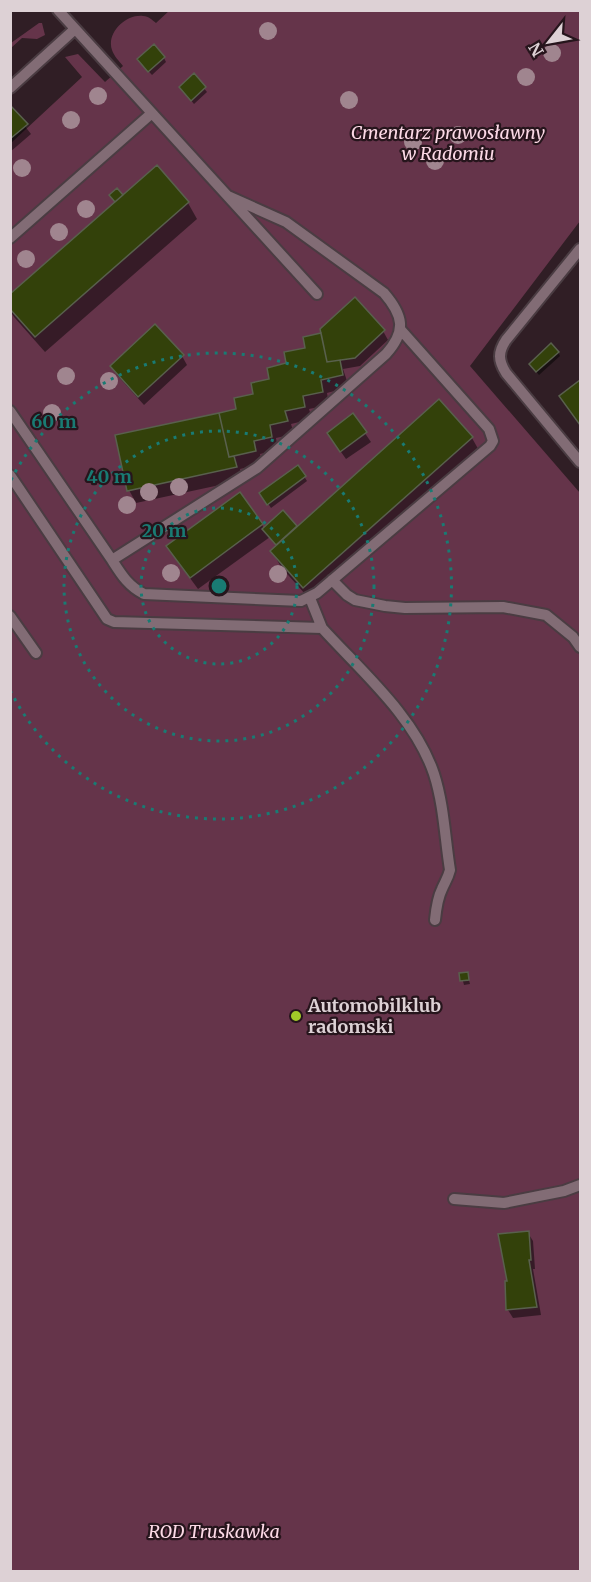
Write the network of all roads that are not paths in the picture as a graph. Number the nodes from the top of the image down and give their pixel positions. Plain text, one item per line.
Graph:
1 (58, 10) edge
2 (75, 29) junction
3 (10, 88) edge
4 (152, 113) junction
5 (228, 196) junction
6 (10, 238) edge
7 (580, 249) edge
8 (317, 294) dead end
9 (400, 329) junction
10 (10, 411) edge
11 (580, 462) edge
12 (10, 475) edge
13 (112, 560) junction
14 (332, 580) junction
15 (310, 598) junction
16 (10, 616) edge
17 (322, 628) junction
18 (580, 647) edge
19 (36, 653) dead end
20 (435, 920) dead end
21 (580, 1185) edge
22 (453, 1199) dead end

1 - 2 lane
2 - 3 lane
2 - 4 lane
4 - 5 lane
4 - 6 lane
5 - 8 lane
5 - 9 lane
7 - 11 lane
9 - 13 lane
9 - 14 lane
10 - 13 lane
12 - 17 lane
13 - 15 lane
14 - 15 lane
14 - 18 lane
15 - 17 lane
16 - 19 lane
17 - 20 lane
21 - 22 lane

